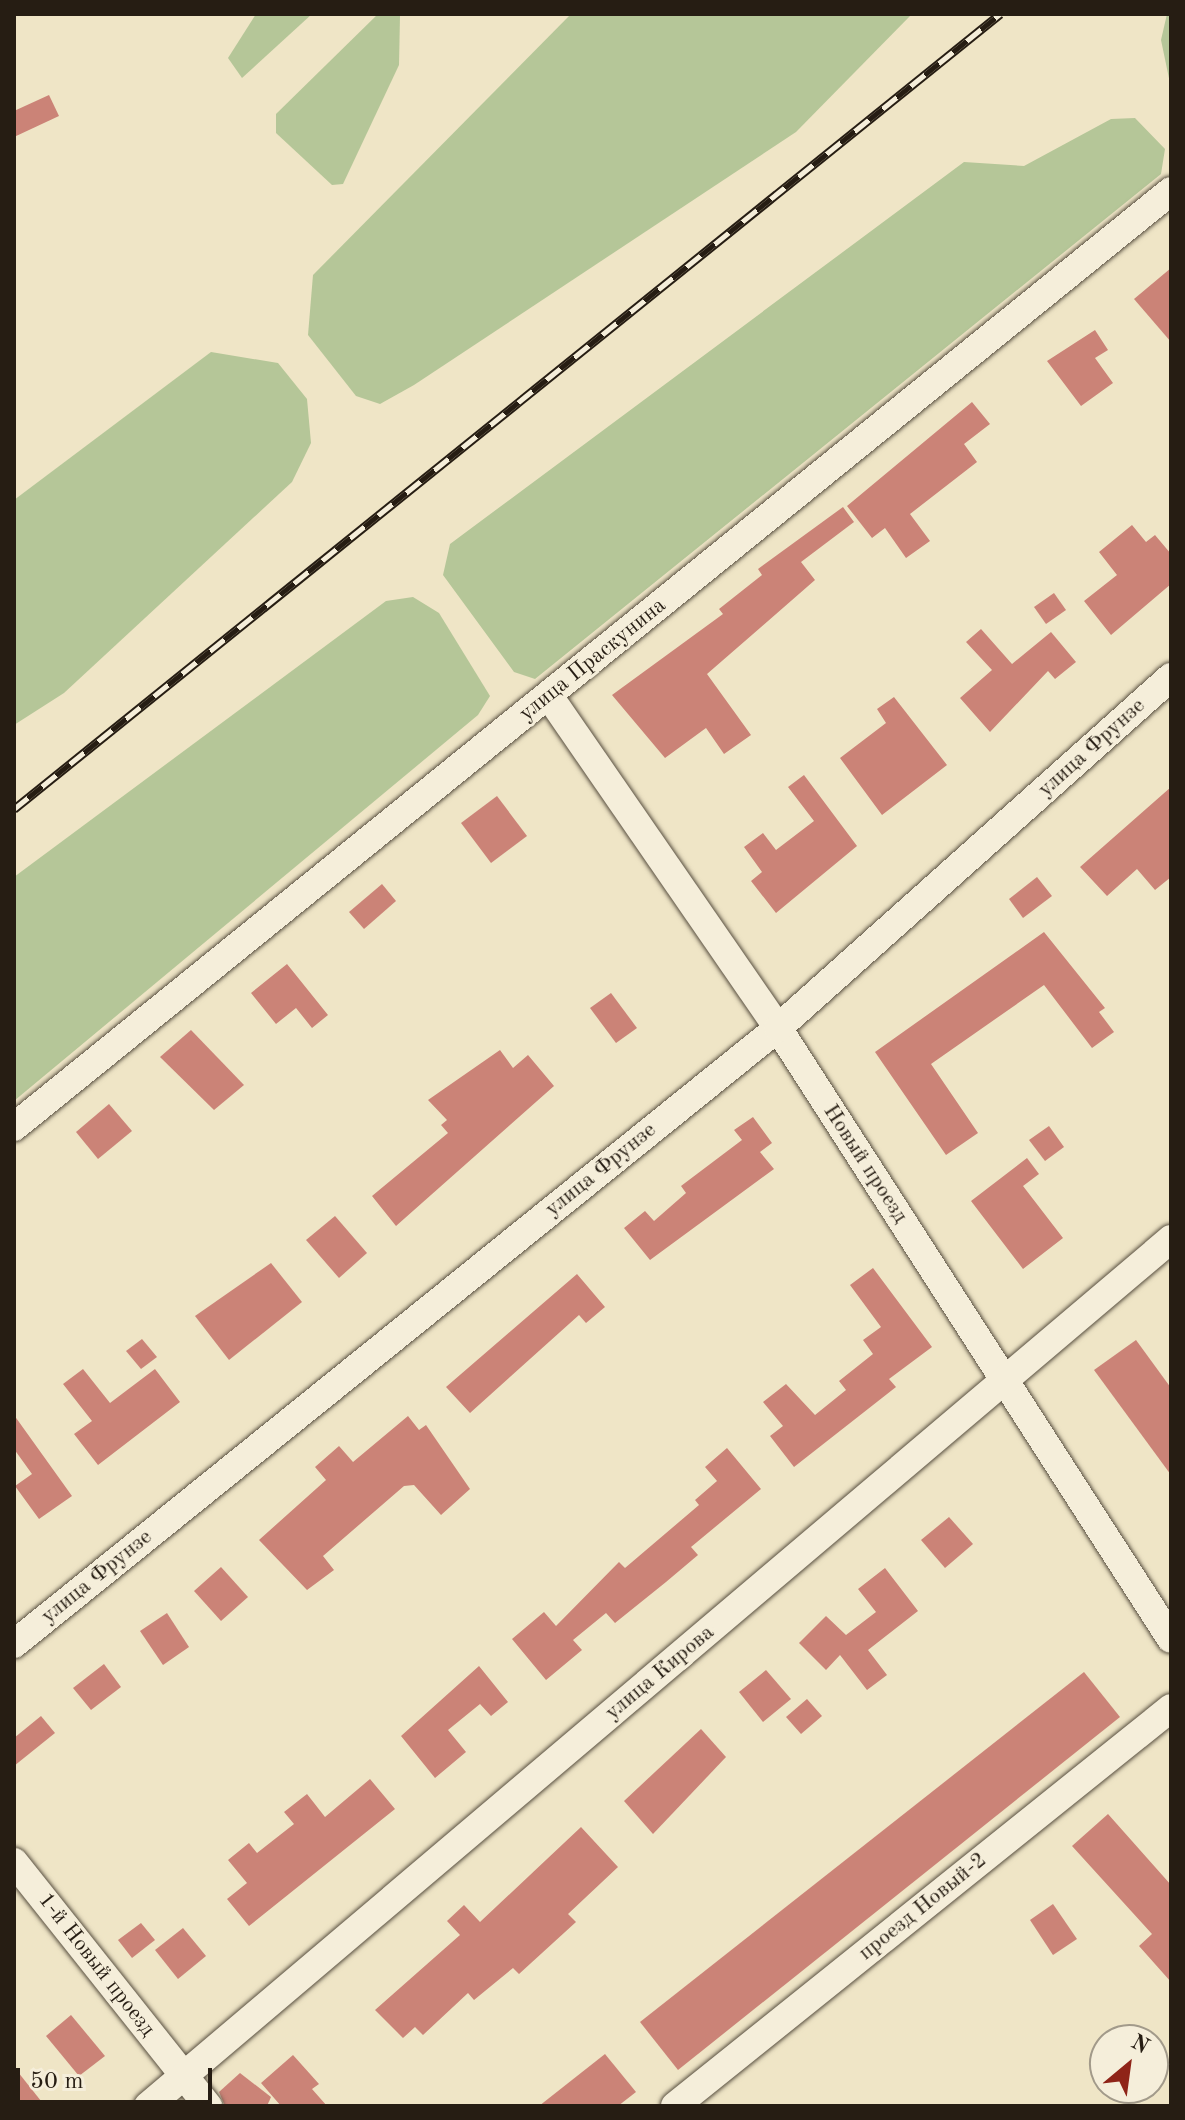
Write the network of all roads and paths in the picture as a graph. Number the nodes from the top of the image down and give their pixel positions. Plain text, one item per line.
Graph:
1 (1171, 191) edge
2 (1171, 677) edge
3 (549, 696) junction
4 (778, 1028) junction
5 (14, 1127) edge
6 (1171, 1239) edge
7 (1003, 1381) junction
8 (1171, 1639) edge
9 (14, 1644) edge
10 (1171, 1708) edge
11 (14, 1862) edge
12 (185, 2077) junction
13 (148, 2106) edge
14 (208, 2106) edge
15 (675, 2106) edge

1 - 3 street, улица Праскунина
2 - 4 street, улица Фрунзе
3 - 4 street, Новый проезд
3 - 5 street, улица Праскунина
4 - 7 street, Новый проезд
4 - 9 street, улица Фрунзе
6 - 7 street, улица Кирова
7 - 8 street, Новый проезд
7 - 12 street, улица Кирова
10 - 15 street, проезд Новый-2
11 - 12 street, 1-й Новый проезд
12 - 13 street, улица Кирова
12 - 14 street, 1-й Новый проезд

